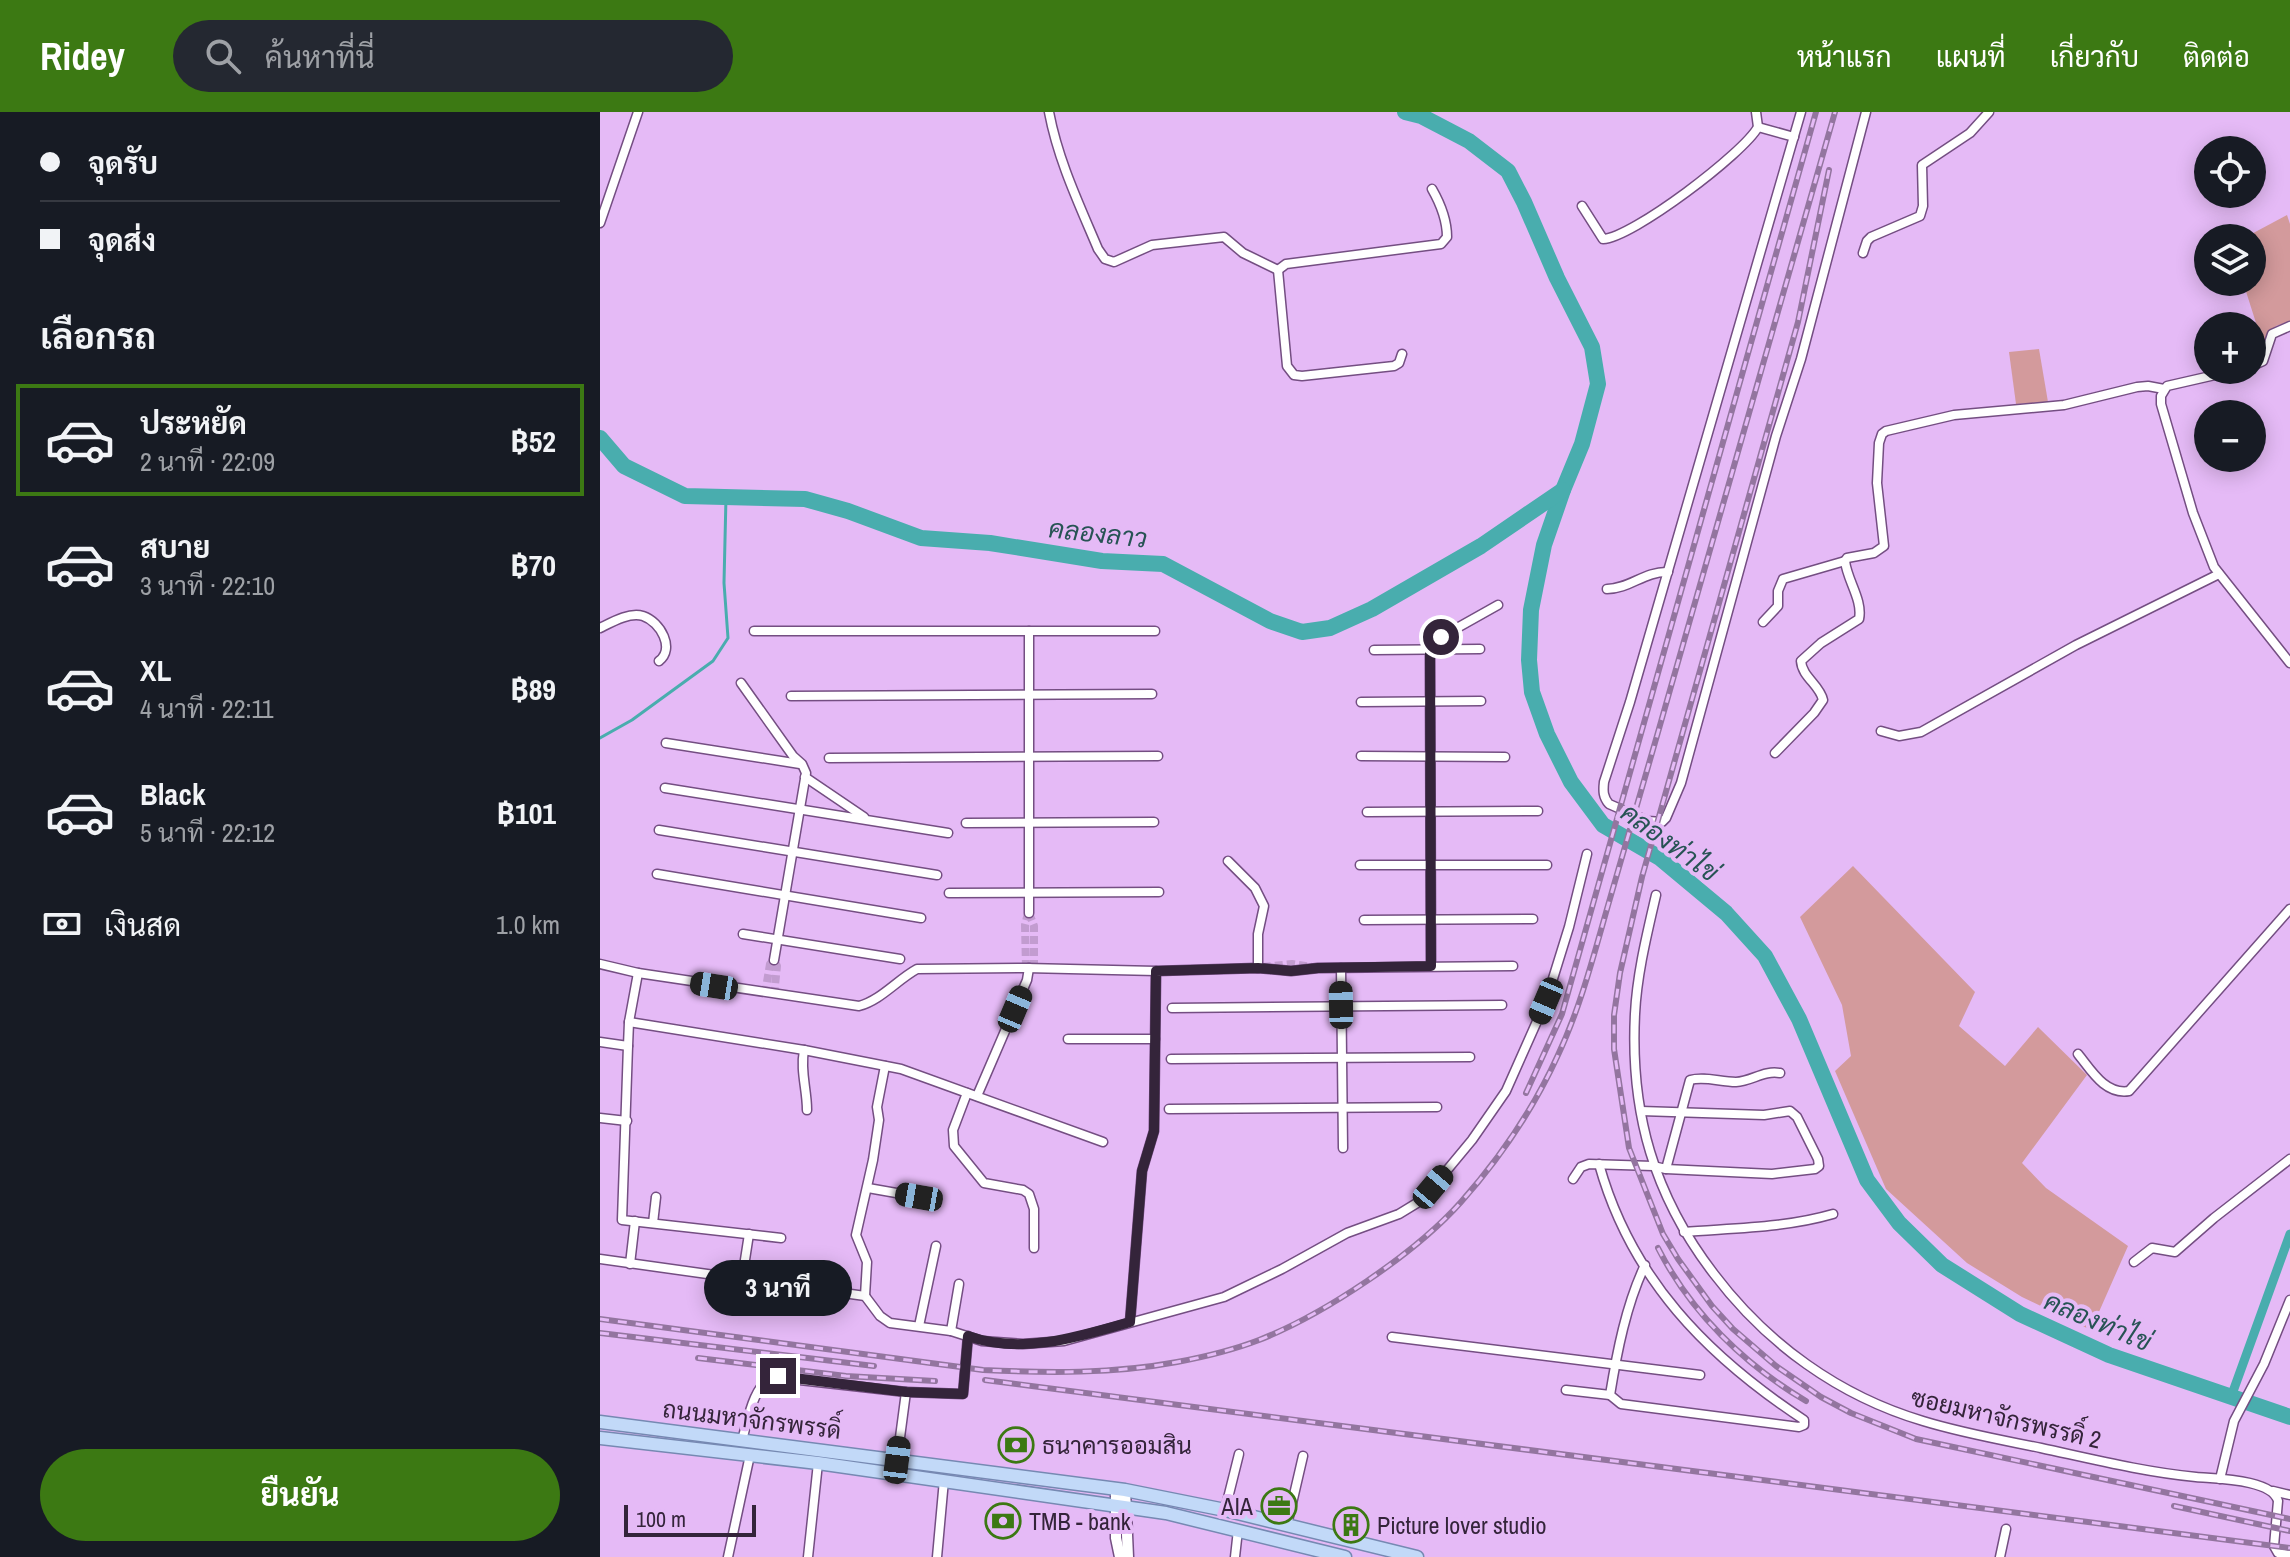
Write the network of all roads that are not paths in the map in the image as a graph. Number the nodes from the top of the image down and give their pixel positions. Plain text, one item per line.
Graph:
1 (638, 112) edge
2 (1049, 112) edge
3 (1756, 112) edge
4 (1801, 112) edge
5 (1866, 112) edge
6 (1989, 112) edge
7 (1758, 127) junction
8 (1794, 137) junction
9 (1432, 189) dead end
10 (1582, 206) dead end
11 (600, 223) edge
12 (1863, 253) dead end
13 (1278, 270) junction
14 (2290, 326) edge
15 (2266, 352) edge
16 (1402, 354) dead end
17 (2194, 380) edge
18 (2164, 389) junction
19 (1845, 561) junction
20 (1668, 572) junction
21 (2219, 574) junction
22 (1607, 589) dead end
23 (1498, 605) dead end
24 (1763, 622) dead end
25 (600, 628) edge
26 (754, 631) dead end
27 (1029, 631) junction
28 (1155, 631) dead end
29 (1480, 649) dead end
30 (1374, 650) dead end
31 (1430, 650) junction
32 (659, 661) dead end
33 (2290, 663) edge
34 (741, 683) dead end
35 (1029, 694) junction
36 (1152, 694) dead end
37 (791, 696) dead end
38 (1481, 701) dead end
39 (1361, 702) dead end
40 (1430, 702) junction
41 (1881, 731) dead end
42 (666, 743) dead end
43 (1775, 753) dead end
44 (1029, 756) junction
45 (1158, 756) dead end
46 (1361, 756) dead end
47 (1430, 756) junction
48 (1505, 757) dead end
49 (829, 758) dead end
50 (802, 764) junction
51 (805, 777) junction
52 (665, 788) dead end
53 (799, 809) junction
54 (1538, 811) dead end
55 (1367, 812) dead end
56 (1431, 812) junction
57 (868, 820) junction
58 (1154, 822) dead end
59 (966, 823) dead end
60 (1029, 823) junction
61 (659, 830) dead end
62 (948, 833) dead end
63 (791, 852) junction
64 (1587, 854) dead end
65 (1228, 861) dead end
66 (1360, 865) dead end
67 (1547, 865) dead end
68 (1431, 866) junction
69 (657, 874) dead end
70 (937, 875) dead end
71 (1029, 892) junction
72 (1159, 892) dead end
73 (949, 893) dead end
74 (784, 895) junction
75 (1656, 895) dead end
76 (2290, 909) edge
77 (1029, 913) tunnel mouth
78 (921, 918) dead end
79 (1533, 919) dead end
80 (1364, 920) dead end
81 (1431, 920) junction
82 (743, 934) dead end
83 (777, 939) junction
84 (900, 959) dead end
85 (774, 960) dead end
86 (600, 964) edge
87 (1431, 966) junction
88 (1513, 966) dead end
89 (1029, 968) junction
90 (1258, 968) junction
91 (1341, 968) junction
92 (1156, 971) junction
93 (638, 973) junction
94 (1341, 1005) junction
95 (1502, 1005) dead end
96 (1172, 1008) dead end
97 (629, 1022) junction
98 (1068, 1039) dead end
99 (1155, 1039) junction
100 (600, 1042) edge
101 (628, 1046) junction
102 (804, 1050) junction
103 (2078, 1054) dead end
104 (1342, 1057) junction
105 (1470, 1057) dead end
106 (1171, 1059) dead end
107 (885, 1066) junction
108 (1780, 1073) dead end
109 (972, 1095) junction
110 (1437, 1107) dead end
111 (1343, 1108) junction
112 (1169, 1109) dead end
113 (807, 1110) dead end
114 (1641, 1111) junction
115 (1680, 1113) junction
116 (600, 1118) edge
117 (627, 1121) junction
118 (1103, 1142) dead end
119 (1343, 1148) dead end
120 (2290, 1159) edge
121 (1599, 1164) junction
122 (1653, 1166) junction
123 (1666, 1169) junction
124 (1573, 1179) dead end
125 (868, 1188) junction
126 (656, 1197) dead end
127 (919, 1197) dead end
128 (1833, 1214) dead end
129 (635, 1221) junction
130 (653, 1223) junction
131 (1684, 1232) junction
132 (749, 1234) junction
133 (781, 1238) dead end
134 (936, 1246) dead end
135 (1034, 1248) dead end
136 (600, 1259) edge
137 (2134, 1262) dead end
138 (630, 1264) junction
139 (1645, 1265) junction
140 (742, 1279) junction
141 (959, 1284) dead end
142 (865, 1296) junction
143 (2290, 1300) edge
144 (1130, 1322) junction
145 (919, 1326) junction
146 (951, 1331) junction
147 (968, 1336) junction
148 (1392, 1337) dead end
149 (1615, 1364) junction
150 (1700, 1375) dead end
151 (1566, 1390) dead end
152 (906, 1392) junction
153 (1610, 1395) junction
154 (600, 1422) edge
155 (600, 1438) edge
156 (742, 1440) junction
157 (1239, 1454) dead end
158 (750, 1455) junction
159 (1303, 1456) dead end
160 (897, 1460) junction
161 (818, 1463) junction
162 (2220, 1479) junction
163 (944, 1480) junction
164 (1121, 1490) junction
165 (2273, 1491) junction
166 (2290, 1495) edge
167 (1121, 1506) junction
168 (1225, 1510) junction
169 (1287, 1525) junction
170 (2006, 1529) dead end
171 (1238, 1530) junction
172 (2290, 1555) edge
173 (728, 1557) edge
174 (808, 1557) edge
175 (937, 1557) edge
176 (1120, 1557) edge
177 (1128, 1557) edge
178 (1235, 1557) edge
179 (1345, 1557) edge
180 (1417, 1557) edge
181 (2000, 1557) edge

1 - 11 street
2 - 13 street
3 - 7 street
4 - 8 street
5 - 20 street
6 - 12 street
7 - 8 street
7 - 10 street
8 - 20 street
9 - 13 street
13 - 16 street
14 - 15 street
17 - 18 street
18 - 19 street
18 - 21 street
19 - 24 street
19 - 43 street
20 - 22 street
21 - 33 street
21 - 41 street
23 - 31 street
25 - 32 street
26 - 27 street
27 - 28 street
27 - 35 street
29 - 31 street
30 - 31 street
31 - 40 street
34 - 50 street
35 - 36 street
35 - 37 street
35 - 44 street
38 - 40 street
39 - 40 street
40 - 47 street
42 - 50 street
44 - 45 street
44 - 49 street
44 - 60 street
46 - 47 street
47 - 48 street
47 - 56 street
50 - 51 street
51 - 53 street
51 - 57 street
52 - 53 street
53 - 57 street
53 - 63 street
54 - 56 street
55 - 56 street
56 - 68 street
57 - 62 street
58 - 60 street
59 - 60 street
60 - 71 street
61 - 63 street
63 - 70 street
63 - 74 street
64 - 144 street
65 - 90 street
66 - 68 street
67 - 68 street
68 - 81 street
69 - 74 street
71 - 72 street
71 - 73 street
71 - 77 street
74 - 78 street
74 - 83 street
75 - 114 street, ซอยมหาจักรพรรดิ์ 2
76 - 103 street
79 - 81 street
80 - 81 street
81 - 87 street
82 - 83 street
83 - 84 street
83 - 85 street
86 - 93 street
87 - 88 street
87 - 91 street
89 - 92 street
89 - 93 street
89 - 109 street
90 - 91 street
90 - 92 street
91 - 94 street
92 - 99 street
93 - 97 street
94 - 95 street
94 - 96 street
94 - 104 street
97 - 101 street
97 - 102 street
98 - 99 street
99 - 144 street
100 - 101 street
101 - 117 street
102 - 107 street
102 - 113 street
104 - 105 street
104 - 106 street
104 - 111 street
107 - 109 street
107 - 125 street
108 - 115 street
109 - 118 street
109 - 135 street
110 - 111 street
111 - 112 street
111 - 119 street
114 - 115 street
114 - 122 street, ซอยมหาจักรพรรดิ์ 2
115 - 123 street
115 - 123 street
116 - 117 street
117 - 129 street
120 - 137 street
121 - 122 street
121 - 124 street
121 - 139 street
122 - 123 street
122 - 131 street, ซอยมหาจักรพรรดิ์ 2
125 - 127 street
125 - 142 street
126 - 130 street
128 - 131 street
129 - 130 street
129 - 138 street
130 - 132 street
131 - 162 street, ซอยมหาจักรพรรดิ์ 2
132 - 133 street
132 - 140 street
134 - 145 street
136 - 138 street
138 - 140 street
139 - 149 street
139 - 153 street
140 - 142 street
141 - 146 street
142 - 145 street
143 - 162 street
144 - 147 street
145 - 146 street
146 - 147 street
147 - 152 street
148 - 149 street
149 - 150 street
149 - 153 street
151 - 153 street
152 - 156 street
152 - 160 street
154 - 156 main road, ถนนมหาจักรพรรดิ์
155 - 158 main road, ถนนมหาจักรพรรดิ์
156 - 160 main road, ถนนมหาจักรพรรดิ์
157 - 168 street
158 - 161 main road, ถนนมหาจักรพรรดิ์
158 - 173 street
159 - 169 street
160 - 164 main road, ถนนมหาจักรพรรดิ์
161 - 163 main road, ถนนมหาจักรพรรดิ์
161 - 174 street
162 - 165 street, ซอยมหาจักรพรรดิ์ 2
163 - 167 main road, ถนนมหาจักรพรรดิ์
163 - 175 street
164 - 167 street
164 - 168 main road, ถนนมหาจักรพรรดิ์
165 - 166 street, ซอยมหาจักรพรรดิ์ 2
165 - 172 street
167 - 171 main road, ถนนมหาจักรพรรดิ์
167 - 176 street
167 - 177 street
168 - 169 main road, ถนนมหาจักรพรรดิ์
169 - 180 main road, ถนนมหาจักรพรรดิ์
170 - 181 street
171 - 178 street
171 - 179 main road, ถนนมหาจักรพรรดิ์

